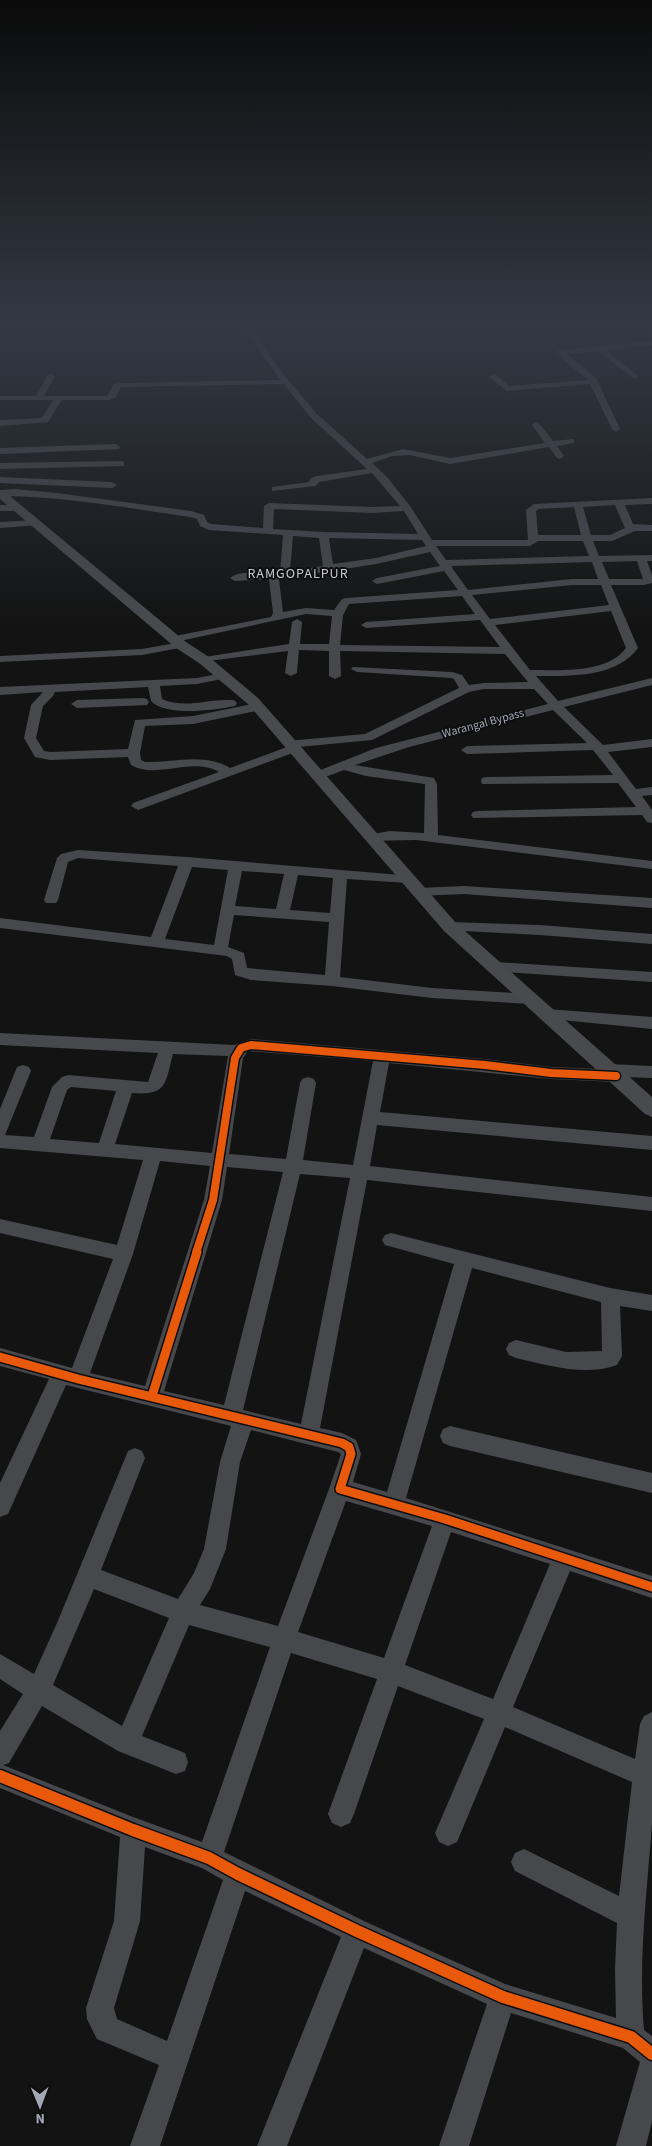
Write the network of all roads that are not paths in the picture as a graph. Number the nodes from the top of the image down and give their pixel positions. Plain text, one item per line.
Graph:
1 (329, 428) edge
2 (538, 428) edge
3 (571, 441) dead end
4 (550, 444) junction
5 (116, 447) dead end
6 (0, 451) edge
7 (560, 456) dead end
8 (366, 462) junction
9 (121, 464) dead end
10 (0, 466) edge
11 (375, 470) junction
12 (287, 478) dead end
13 (112, 485) dead end
14 (275, 489) junction
15 (4, 499) edge
16 (652, 501) edge
17 (619, 503) junction
18 (578, 504) junction
19 (269, 506) junction
20 (407, 508) junction
21 (36, 523) junction
22 (0, 525) edge
23 (633, 528) junction
24 (652, 528) edge
25 (268, 532) junction
26 (288, 533) junction
27 (324, 535) junction
28 (534, 538) junction
29 (586, 539) junction
30 (429, 542) junction
31 (367, 549) junction
32 (646, 558) edge
33 (595, 559) junction
34 (446, 565) junction
35 (329, 569) junction
36 (280, 576) junction
37 (234, 578) dead end
38 (605, 582) junction
39 (465, 593) junction
40 (400, 597) junction
41 (616, 607) junction
42 (338, 613) junction
43 (278, 616) junction
44 (486, 620) junction
45 (297, 622) dead end
46 (366, 625) dead end
47 (178, 642) junction
48 (294, 647) junction
49 (335, 647) junction
50 (508, 651) junction
51 (0, 659) edge
52 (204, 660) junction
53 (357, 669) dead end
54 (291, 673) dead end
55 (527, 673) junction
56 (223, 676) junction
57 (335, 676) dead end
58 (153, 683) junction
59 (651, 683) edge
60 (537, 685) junction
61 (50, 689) junction
62 (466, 690) junction
63 (0, 691) edge
64 (156, 697) junction
65 (143, 702) junction
66 (77, 704) dead end
67 (255, 704) junction
68 (555, 704) junction
69 (138, 723) junction
70 (652, 743) edge
71 (292, 746) junction
72 (598, 748) junction
73 (467, 750) dead end
74 (134, 753) junction
75 (344, 766) junction
76 (228, 772) junction
77 (317, 776) junction
78 (621, 779) junction
79 (487, 781) dead end
80 (652, 791) edge
81 (632, 794) junction
82 (138, 806) dead end
83 (478, 815) dead end
84 (649, 815) edge
85 (372, 838) junction
86 (431, 838) junction
87 (187, 861) junction
88 (236, 865) junction
89 (652, 865) edge
90 (292, 871) junction
91 (340, 875) junction
92 (408, 879) junction
93 (418, 892) junction
94 (51, 900) dead end
95 (652, 903) edge
96 (228, 910) junction
97 (282, 914) junction
98 (338, 918) junction
99 (0, 923) edge
100 (450, 927) junction
101 (652, 939) edge
102 (156, 942) junction
103 (220, 950) junction
104 (496, 967) junction
105 (652, 977) edge
106 (332, 981) junction
107 (530, 999) junction
108 (547, 1014) junction
109 (652, 1024) edge
110 (0, 1039) edge
111 (167, 1048) junction
112 (237, 1052) junction
113 (382, 1057) junction
114 (23, 1071) dead end
115 (652, 1072) edge
116 (612, 1073) junction
117 (308, 1083) dead end
118 (126, 1087) junction
119 (652, 1109) edge
120 (370, 1118) junction
121 (0, 1130) edge
122 (0, 1141) edge
123 (652, 1143) edge
124 (40, 1144) junction
125 (105, 1150) junction
126 (154, 1153) junction
127 (219, 1161) junction
128 (293, 1166) junction
129 (360, 1172) junction
130 (652, 1204) edge
131 (0, 1226) edge
132 (391, 1240) dead end
133 (124, 1254) junction
134 (465, 1259) junction
135 (610, 1296) junction
136 (652, 1303) edge
137 (516, 1349) dead end
138 (0, 1357) edge
139 (69, 1377) junction
140 (152, 1396) junction
141 (238, 1418) junction
142 (309, 1434) junction
143 (450, 1436) dead end
144 (135, 1458) dead end
145 (6, 1480) edge
146 (652, 1483) edge
147 (340, 1489) junction
148 (394, 1504) junction
149 (0, 1507) edge
150 (445, 1519) junction
151 (564, 1558) junction
152 (88, 1576) junction
153 (652, 1587) edge
154 (183, 1612) junction
155 (284, 1639) junction
156 (0, 1666) edge
157 (392, 1672) junction
158 (38, 1691) junction
159 (499, 1713) junction
160 (652, 1724) edge
161 (127, 1742) junction
162 (0, 1754) edge
163 (176, 1762) dead end
164 (644, 1775) junction
165 (0, 1776) edge
166 (341, 1814) dead end
167 (133, 1830) junction
168 (448, 1833) dead end
169 (209, 1858) junction
170 (524, 1862) dead end
171 (238, 1874) junction
172 (630, 1916) junction
173 (358, 1931) junction
174 (503, 1997) junction
175 (631, 2036) junction
176 (652, 2054) edge
177 (175, 2058) junction
178 (652, 2068) edge
179 (145, 2146) edge
180 (272, 2146) edge
181 (454, 2146) edge
182 (631, 2146) edge

1 - 8 street
2 - 4 street
3 - 4 street
4 - 7 street
4 - 8 street
5 - 6 street
8 - 11 street
9 - 10 street
11 - 14 street
11 - 20 street
12 - 14 street
13 - 15 street
14 - 19 street
15 - 21 main road
15 - 25 street
16 - 17 street
17 - 18 street
17 - 23 street
18 - 28 street
18 - 29 street
19 - 20 street
19 - 25 street
20 - 30 street
21 - 22 street
21 - 47 main road
23 - 24 street
23 - 29 street
25 - 26 street
26 - 27 street
26 - 36 street
27 - 31 street
27 - 35 street
28 - 29 street
28 - 30 street
29 - 33 street
30 - 31 street
30 - 31 street
30 - 34 street
31 - 35 street
32 - 33 street
32 - 38 street
33 - 34 street
33 - 38 street
34 - 39 street
34 - 40 street
35 - 36 street
36 - 37 street
36 - 43 street
38 - 39 street
38 - 41 street
39 - 40 street
39 - 44 street
40 - 42 street
41 - 44 street
41 - 55 street
42 - 43 street
42 - 49 street
43 - 47 street
44 - 46 street
44 - 50 street
45 - 48 street
47 - 51 street
47 - 52 main road
48 - 49 street
48 - 52 street
48 - 54 street
49 - 50 street
49 - 57 street
50 - 55 street
52 - 56 main road
53 - 62 street
55 - 60 street
56 - 58 street
56 - 67 main road
58 - 61 street
58 - 64 street
59 - 68 street, Warangal Bypass
60 - 62 street
60 - 68 street
61 - 63 street
61 - 74 street
62 - 71 street
64 - 65 street
64 - 67 street
65 - 66 street
65 - 69 street
67 - 69 street
67 - 71 main road
68 - 72 street
68 - 75 street, Warangal Bypass
69 - 74 street
70 - 72 street
71 - 76 street
71 - 77 main road
72 - 73 street
72 - 78 street
74 - 76 street
75 - 77 street, Warangal Bypass
75 - 86 street
76 - 82 street
77 - 85 main road
78 - 79 street
78 - 81 street
80 - 81 street
81 - 84 street
83 - 84 street
85 - 86 street
85 - 92 main road
86 - 89 street
87 - 88 street
87 - 94 street
87 - 102 street
88 - 90 street
88 - 96 street
90 - 91 street
90 - 97 street
91 - 92 street
91 - 98 street
92 - 93 main road
93 - 95 street
93 - 100 main road
96 - 97 street
96 - 103 street
97 - 98 street
98 - 106 street
99 - 102 street
100 - 101 street
100 - 104 main road
102 - 103 street
103 - 106 street
104 - 105 street
104 - 107 main road
106 - 107 street
107 - 108 main road
108 - 109 street
108 - 116 main road
110 - 111 street
111 - 112 street
111 - 118 street
112 - 113 street
112 - 127 street
113 - 116 street
113 - 120 street
114 - 121 street
115 - 116 street
116 - 119 main road
117 - 128 street
118 - 124 street
118 - 125 street
120 - 123 street
120 - 129 street
122 - 124 street
124 - 125 street
125 - 126 street
126 - 127 street
126 - 133 street
127 - 128 street
127 - 140 street
128 - 129 street
128 - 141 street
129 - 130 street
129 - 142 street
131 - 133 street
132 - 134 street
133 - 139 street
134 - 135 street
134 - 148 street
135 - 136 street
135 - 137 street
138 - 139 street
139 - 140 street
139 - 145 street
140 - 141 street
141 - 142 street
141 - 154 street
142 - 147 street
143 - 146 street
144 - 152 street
145 - 149 street
147 - 148 street
147 - 155 street
148 - 150 street
150 - 151 street
150 - 157 street
151 - 153 street
151 - 159 street
152 - 154 street
152 - 158 street
154 - 155 street
154 - 161 street
155 - 157 street
155 - 169 street
156 - 158 street
157 - 159 street
157 - 166 street
158 - 161 street
158 - 162 street
159 - 164 street
159 - 168 street
160 - 164 street
161 - 163 street
164 - 172 street
165 - 167 street
167 - 169 street
167 - 177 street
169 - 171 street
170 - 172 street
171 - 173 street
171 - 177 street
172 - 175 street
173 - 174 street
173 - 180 street
174 - 175 street
174 - 181 street
175 - 176 street
177 - 179 street
178 - 182 street

